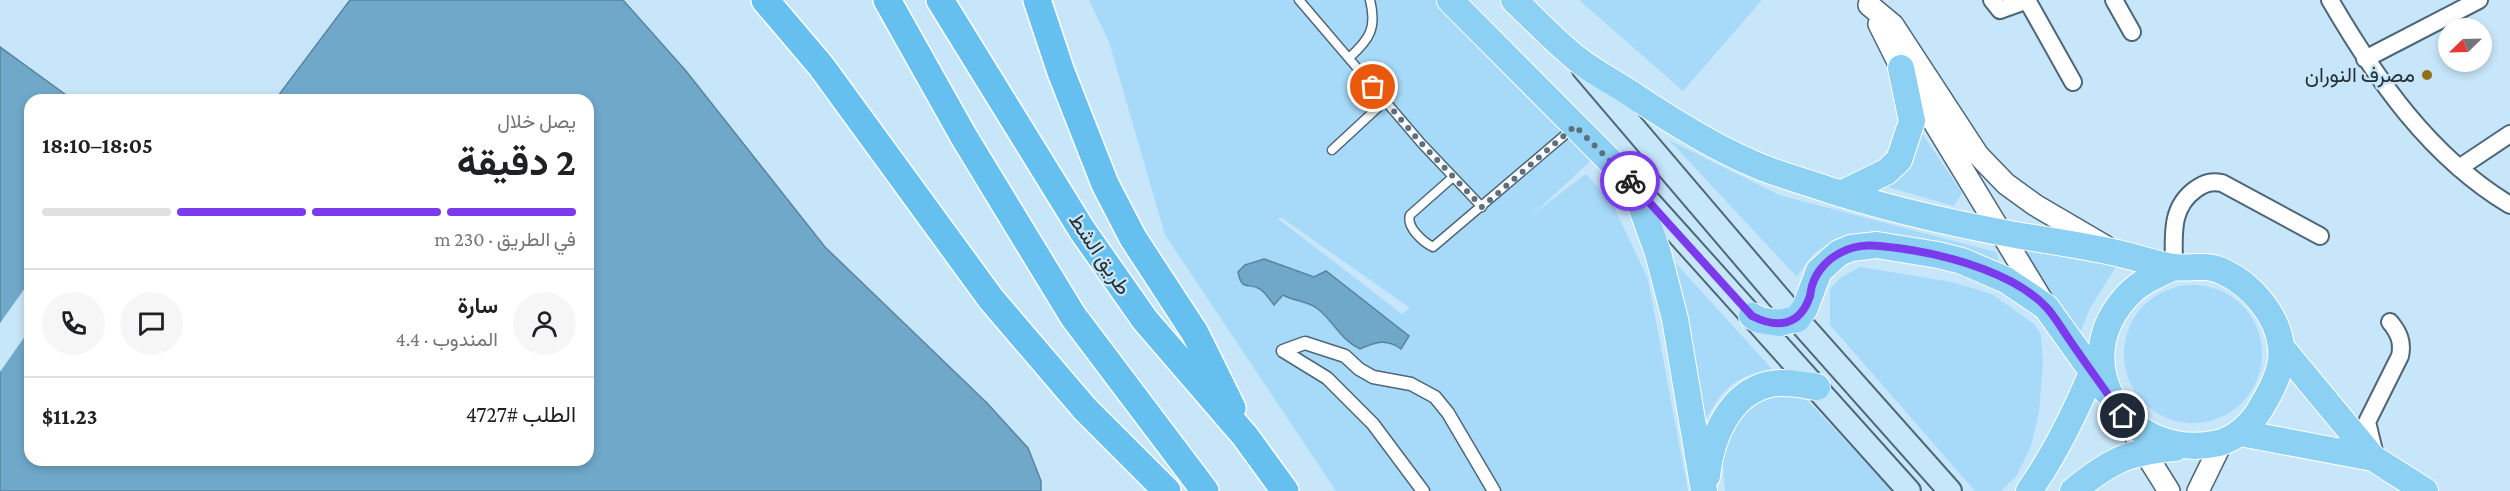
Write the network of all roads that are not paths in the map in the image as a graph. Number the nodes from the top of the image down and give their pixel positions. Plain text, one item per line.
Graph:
1 (765, 0) edge
2 (886, 0) edge
3 (940, 0) edge
4 (1037, 0) edge
5 (1299, 0) edge
6 (1370, 0) edge
7 (1450, 0) edge
8 (1514, 0) edge
9 (1992, 0) edge
10 (2026, 0) edge
11 (2114, 0) edge
12 (2330, 0) edge
13 (2479, 0) edge
14 (1870, 2) edge
15 (2132, 32) dead end
16 (1573, 56) junction
17 (1349, 58) junction
18 (2364, 59) junction
19 (1901, 68) junction
20 (2073, 82) dead end
21 (1385, 101) junction
22 (1575, 126) junction
23 (2510, 134) edge
24 (1332, 150) dead end
25 (2459, 168) junction
26 (1453, 177) junction
27 (1633, 184) junction
28 (1841, 195) junction
29 (2510, 205) edge
30 (1482, 207) junction
31 (1999, 232) junction
32 (2320, 236) dead end
33 (2116, 253) junction
34 (2174, 267) junction
35 (2046, 308) junction
36 (1752, 316) junction
37 (1797, 319) junction
38 (2390, 322) dead end
39 (2104, 344) junction
40 (2281, 347) junction
41 (2092, 372) junction
42 (1817, 387) junction
43 (2116, 406) junction
44 (1245, 436) junction
45 (2231, 438) junction
46 (2189, 447) junction
47 (2144, 451) junction
48 (2375, 459) junction
49 (1167, 491) edge
50 (1205, 491) edge
51 (1284, 491) edge
52 (1423, 491) edge
53 (1494, 491) edge
54 (1705, 491) edge
55 (1909, 491) edge
56 (1950, 491) edge
57 (2029, 491) edge
58 (2073, 491) edge
59 (2169, 491) edge
60 (2198, 491) edge
61 (2425, 491) edge

1 - 49 highway
2 - 50 highway
3 - 44 highway, طريق الشط
4 - 44 highway
5 - 17 lane
6 - 17 lane
7 - 22 main road
8 - 16 main road
9 - 10 street
10 - 20 street
11 - 15 street
12 - 18 street
13 - 18 street
14 - 19 street
14 - 33 street
16 - 28 main road
16 - 37 main road
17 - 21 lane
18 - 25 street
19 - 28 main road
19 - 31 street
21 - 24 lane
21 - 26 lane
22 - 27 main road
22 - 30 lane
23 - 25 street
25 - 29 street
26 - 30 lane
26 - 30 lane
27 - 36 main road
27 - 54 main road
28 - 31 main road
31 - 33 main road
31 - 35 street
32 - 34 street
33 - 34 main road
34 - 39 main road
34 - 40 main road
35 - 37 main road
35 - 41 main road
36 - 37 main road
36 - 42 main road
37 - 56 main road
38 - 48 street
39 - 41 main road
39 - 43 main road
40 - 45 main road
40 - 48 main road
41 - 43 main road
41 - 57 main road
42 - 54 main road
42 - 55 main road
43 - 46 main road
43 - 47 street
44 - 51 highway, طريق الشط
45 - 46 main road
45 - 48 main road
45 - 60 street
46 - 47 main road
47 - 58 main road
47 - 59 street
48 - 61 main road
52 - 53 street

